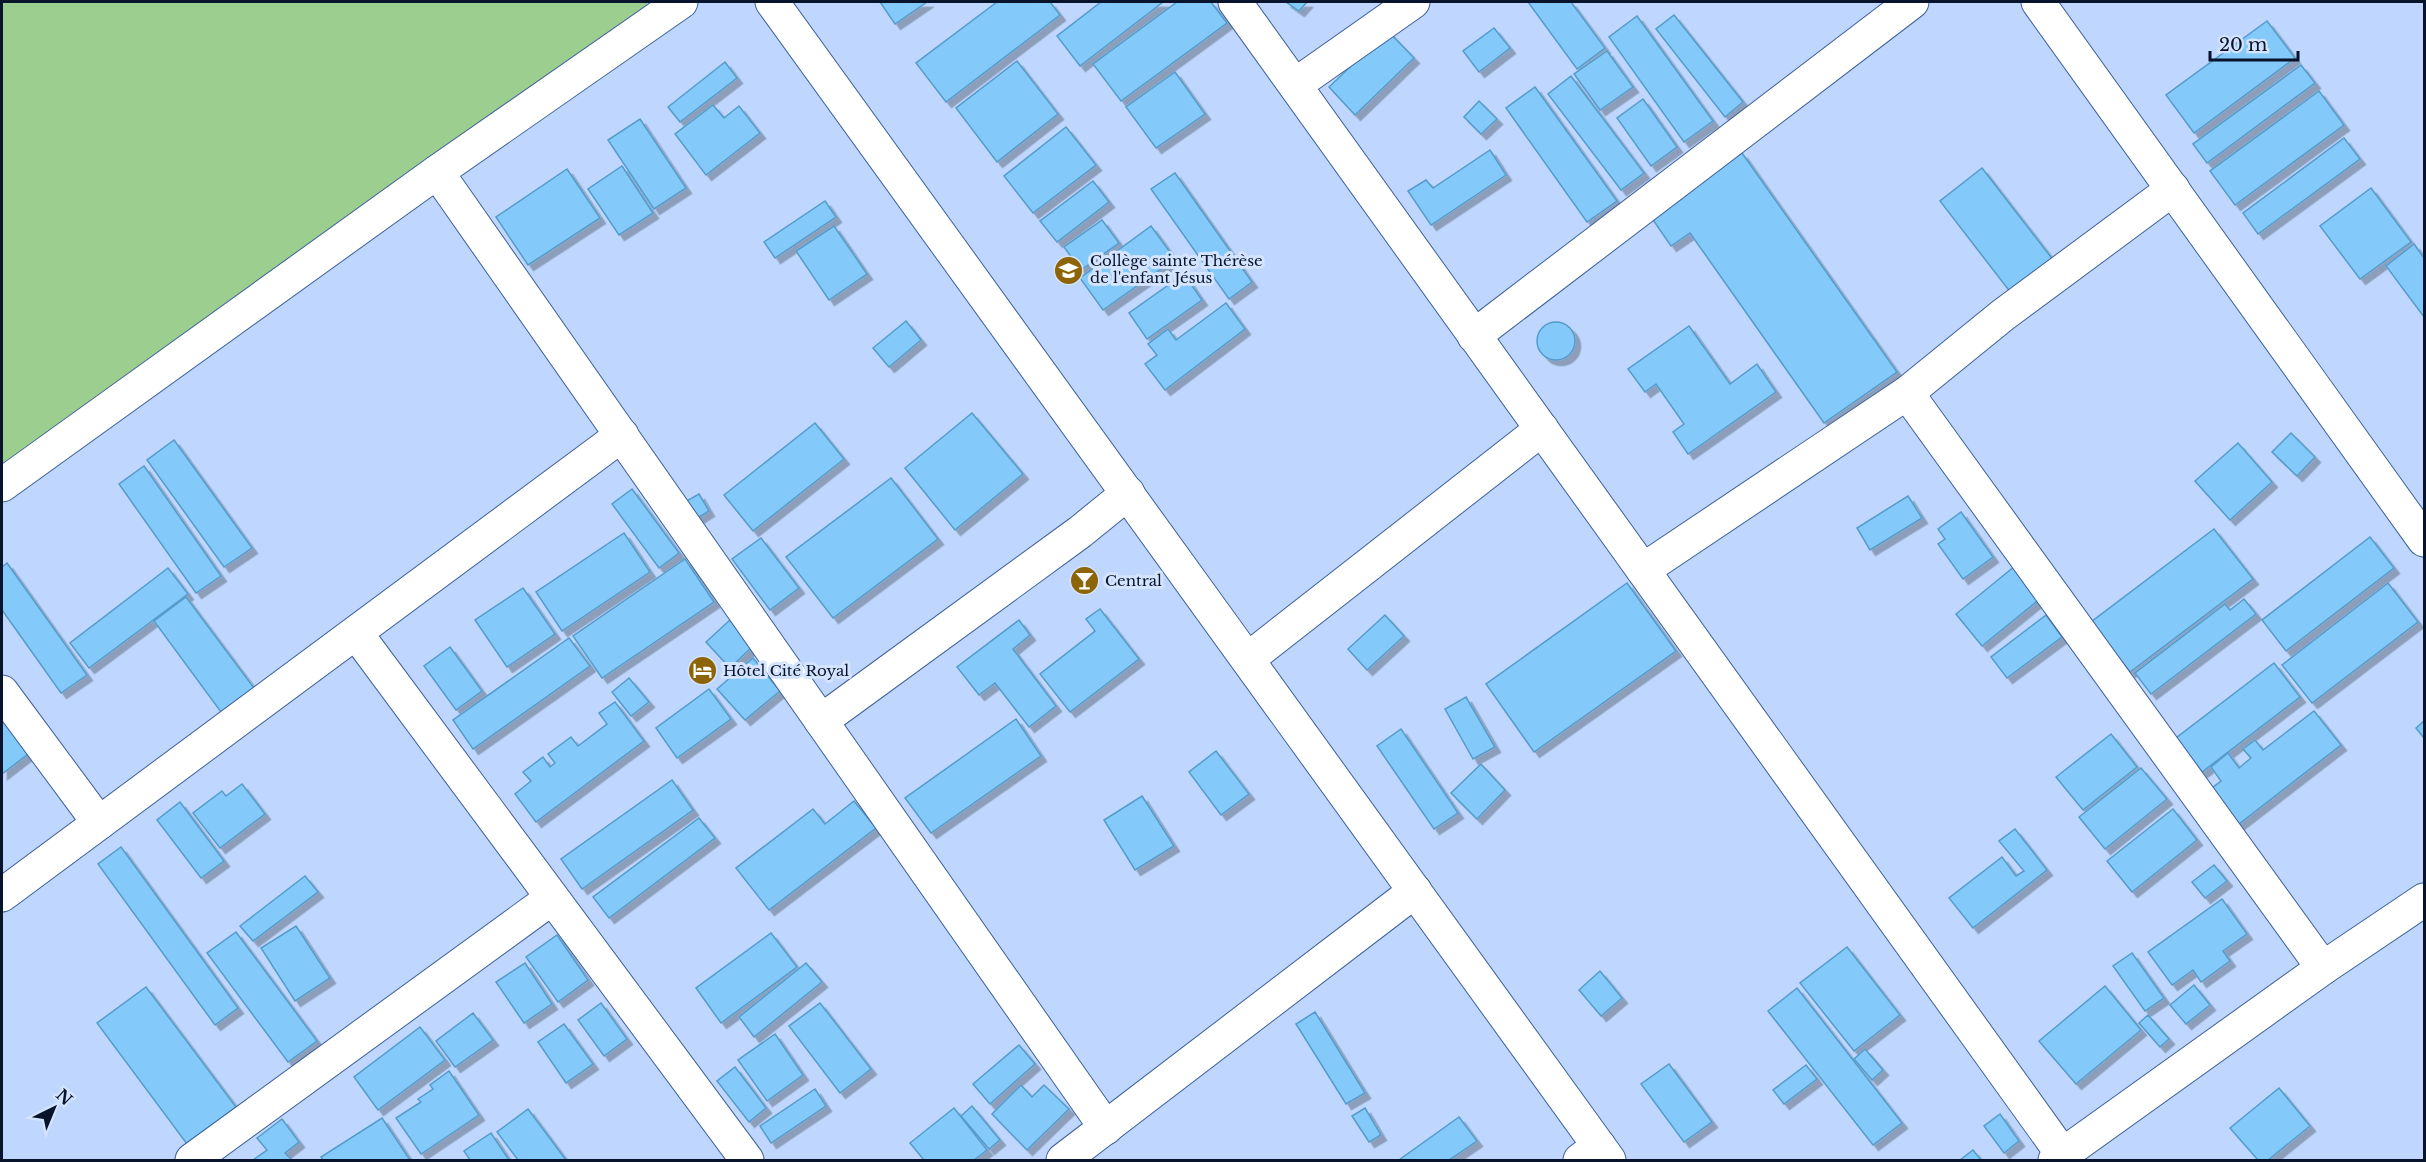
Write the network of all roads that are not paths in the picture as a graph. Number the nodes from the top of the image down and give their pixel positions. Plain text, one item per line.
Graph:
1 (681, 2) edge
2 (772, 2) edge
3 (1235, 2) edge
4 (1413, 2) edge
5 (1912, 2) edge
6 (2038, 2) edge
7 (1295, 85) junction
8 (437, 172) junction
9 (2173, 189) junction
10 (1474, 336) junction
11 (1907, 393) junction
12 (1542, 429) junction
13 (622, 435) junction
14 (2, 485) edge
15 (1128, 493) junction
16 (2424, 540) edge
17 (1643, 570) junction
18 (356, 633) junction
19 (1248, 659) junction
20 (2, 692) edge
21 (821, 721) junction
22 (99, 823) junction
23 (1415, 891) junction
24 (2, 895) edge
25 (552, 898) junction
26 (2424, 900) edge
27 (2323, 968) junction
28 (1106, 1128) junction
29 (1596, 1156) edge
30 (2059, 1158) edge
31 (745, 1160) edge
32 (192, 1161) edge
33 (1063, 1161) edge

1 - 8 street
2 - 15 street
3 - 7 street
4 - 7 street
5 - 10 street
6 - 9 street
7 - 10 street
8 - 13 street
8 - 14 street
9 - 11 street
9 - 16 street
10 - 12 street
11 - 17 street
11 - 27 street
12 - 17 street
12 - 19 street
13 - 18 street
13 - 21 street
15 - 19 street
15 - 21 street
17 - 30 street
18 - 22 street
18 - 25 street
19 - 23 street
20 - 22 street
21 - 28 street
22 - 24 street
23 - 28 street
23 - 29 street
25 - 31 street
25 - 32 street
26 - 27 street
27 - 30 street
28 - 33 street

